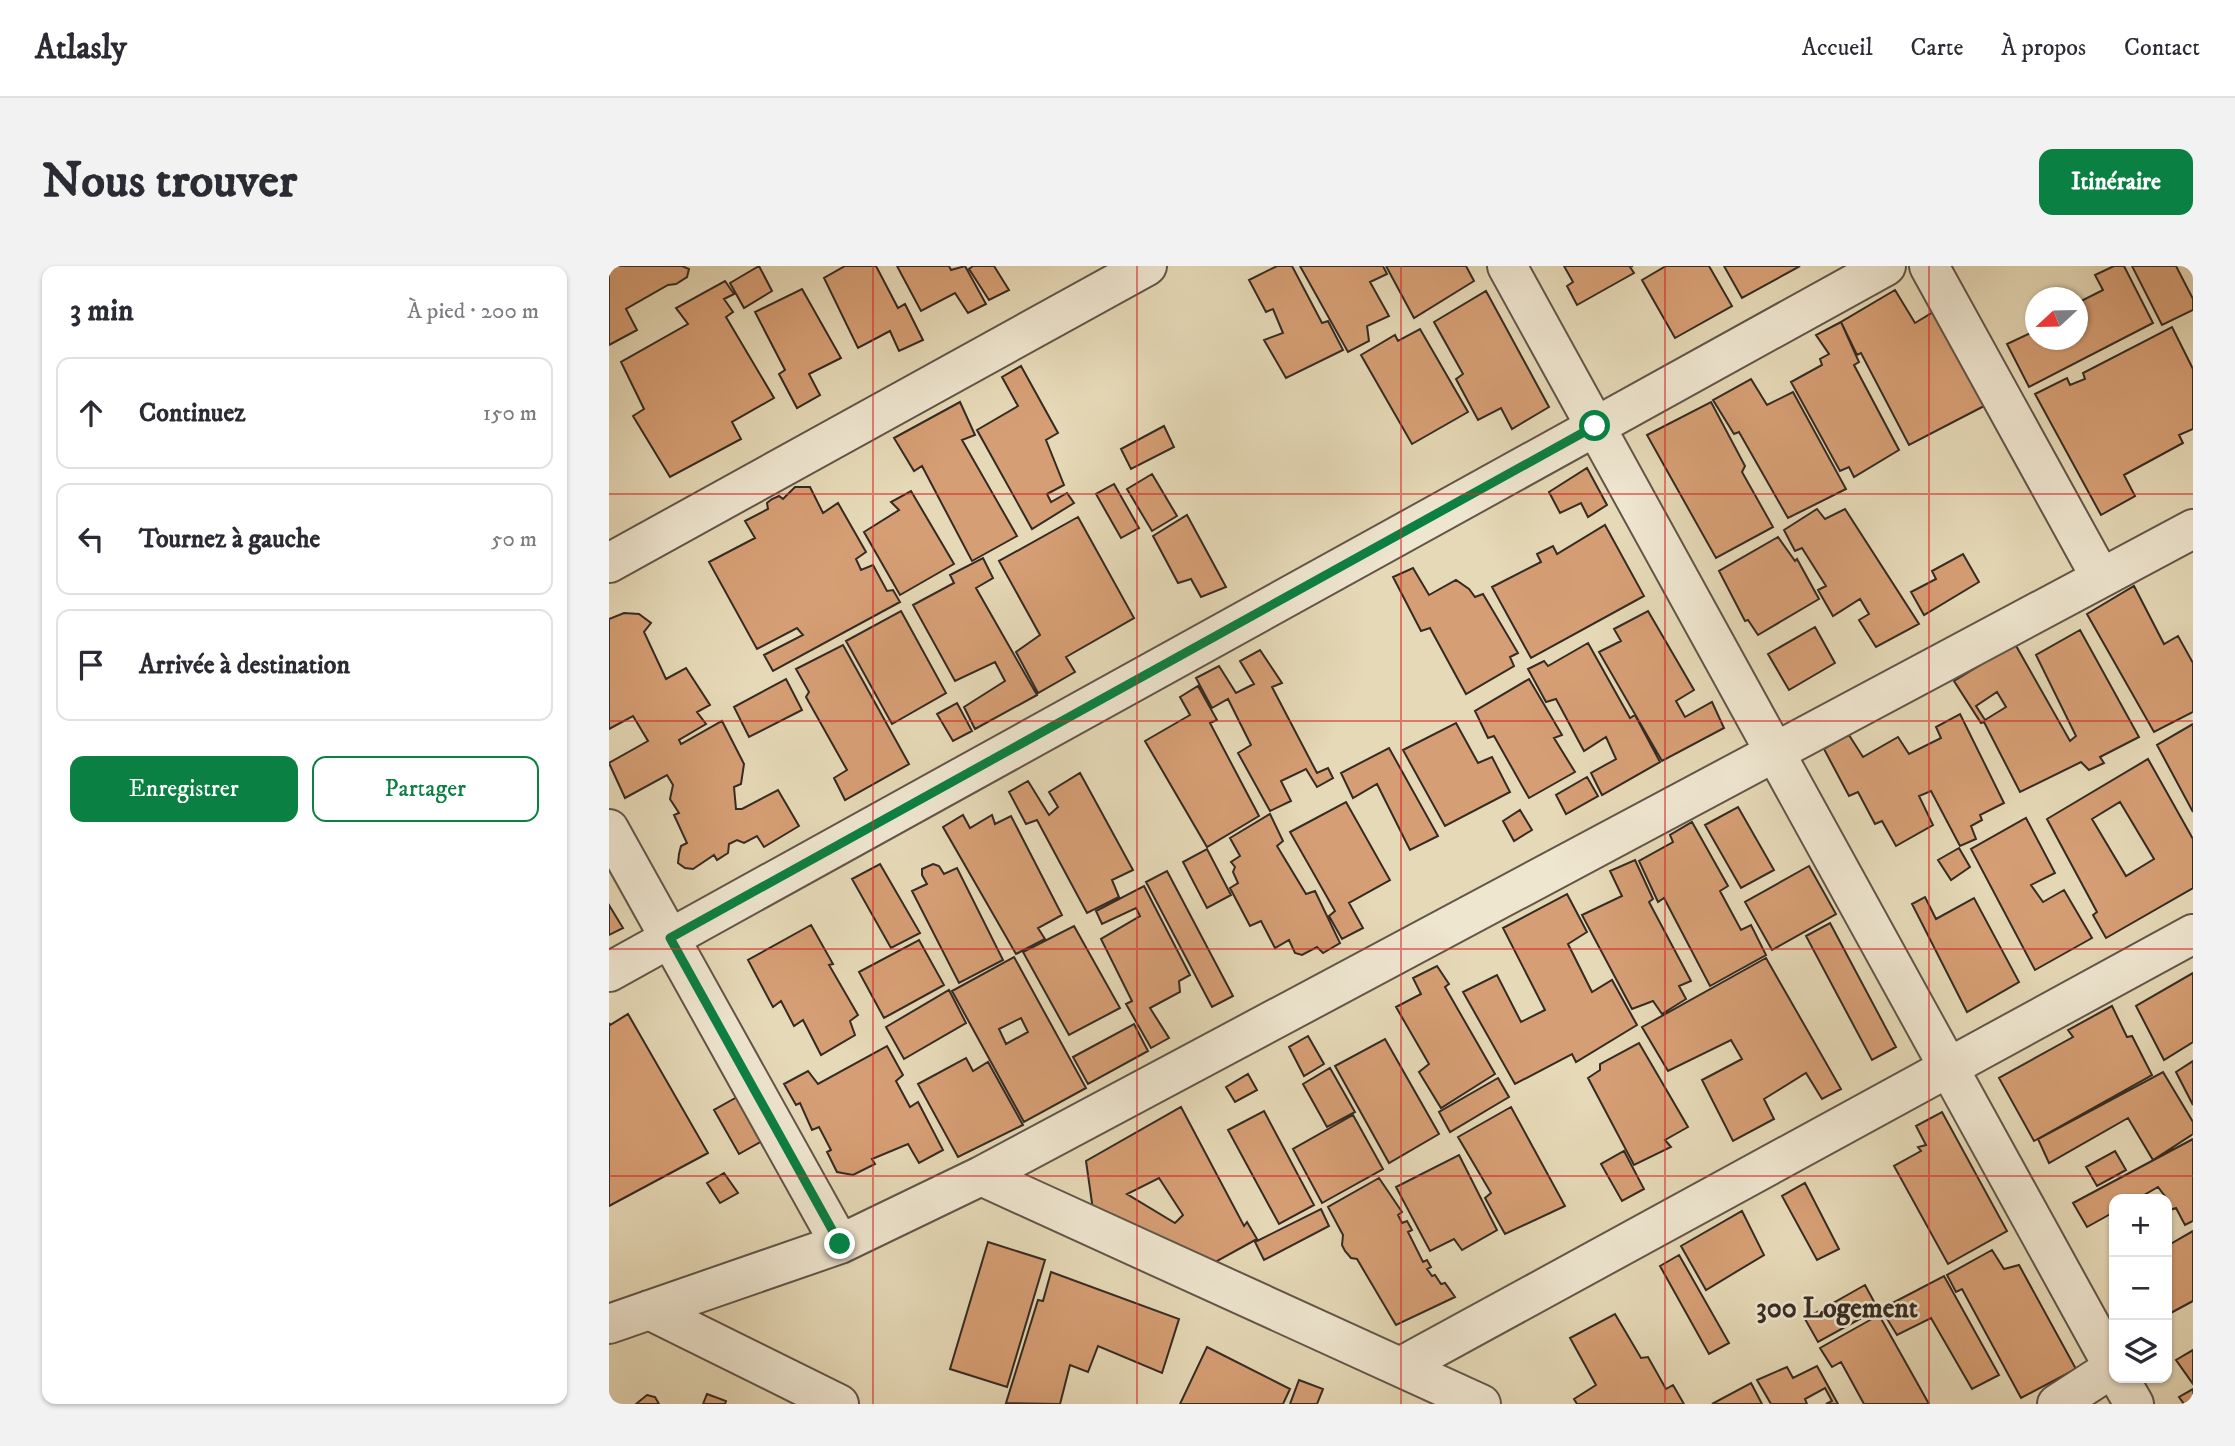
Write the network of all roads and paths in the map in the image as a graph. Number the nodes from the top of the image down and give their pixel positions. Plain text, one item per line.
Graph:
1 (1147, 266) edge
2 (1507, 266) edge
3 (1886, 266) edge
4 (1929, 266) edge
5 (1595, 426) junction
6 (2193, 529) edge
7 (609, 564) edge
8 (2101, 578) junction
9 (1775, 752) junction
10 (609, 829) edge
11 (2193, 934) edge
12 (670, 938) junction
13 (609, 972) edge
14 (1948, 1068) junction
15 (981, 1176) junction
16 (840, 1244) junction
17 (649, 1310) junction
18 (609, 1324) edge
19 (2109, 1359) edge
20 (1399, 1367) junction
21 (2109, 1371) edge
22 (2122, 1383) edge
23 (839, 1404) edge
24 (1481, 1404) edge
25 (2057, 1404) edge
26 (2134, 1404) edge

1 - 7 street
2 - 5 street
3 - 5 street
4 - 8 street
5 - 9 street
5 - 12 street
6 - 8 street
8 - 9 street
9 - 14 street
9 - 15 street
10 - 12 street
11 - 14 street
12 - 13 street
12 - 16 street
14 - 19 street
14 - 20 street
15 - 16 street
15 - 20 street
16 - 17 street
17 - 18 street
17 - 23 street
20 - 24 street
21 - 25 street
22 - 26 street

